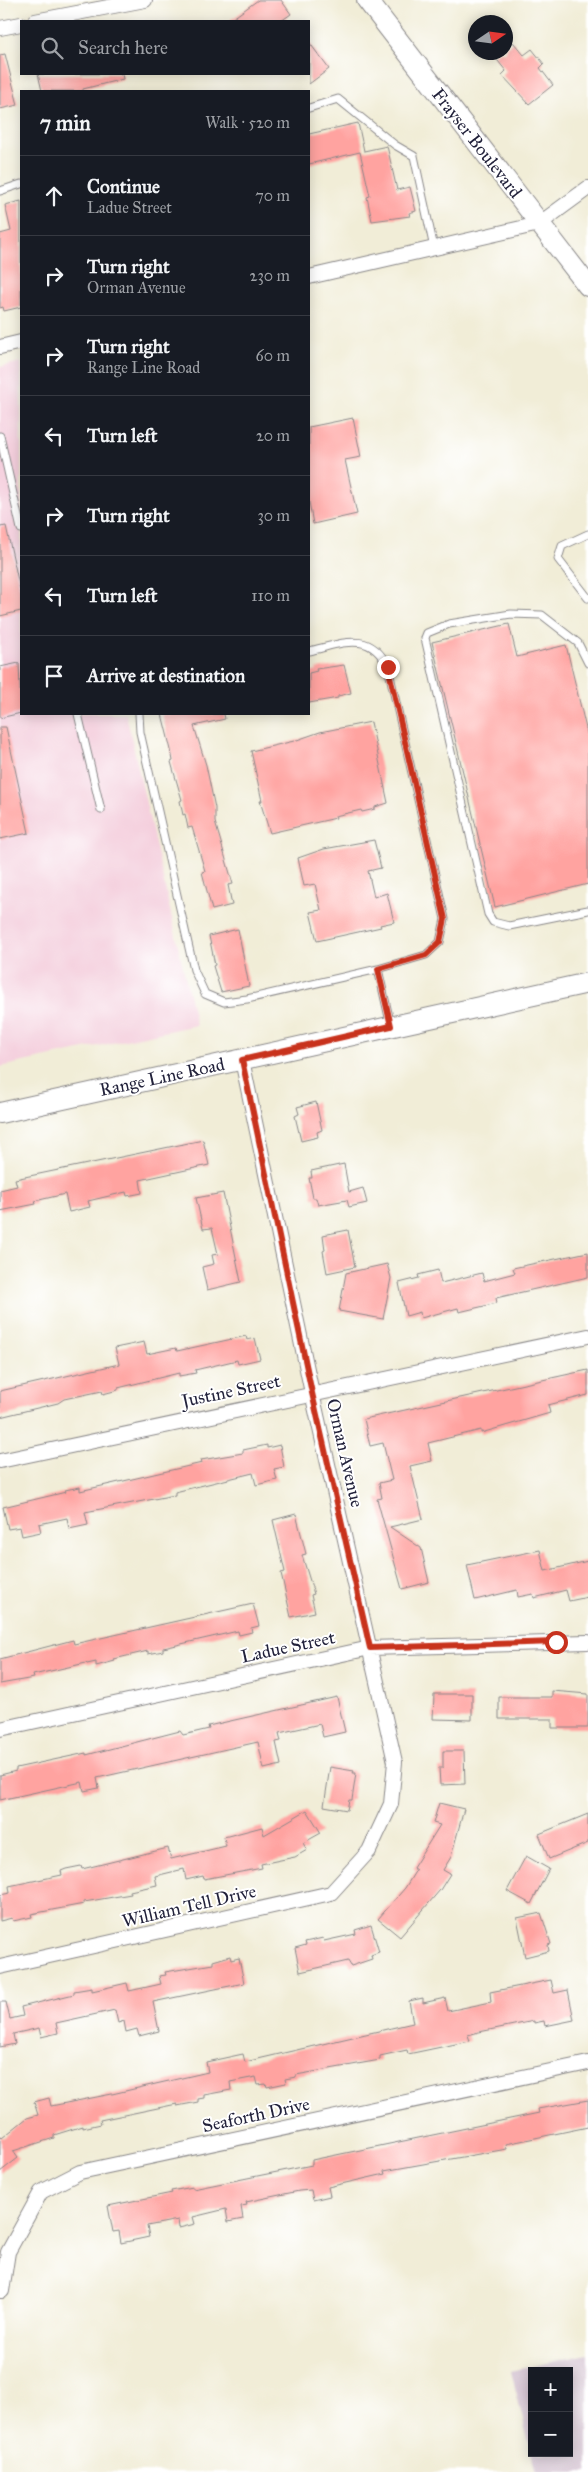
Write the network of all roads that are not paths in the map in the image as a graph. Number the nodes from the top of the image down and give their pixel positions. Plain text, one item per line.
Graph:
1 (145, 0) edge
2 (366, 0) edge
3 (40, 20) edge
4 (20, 24) edge
5 (0, 28) edge
6 (310, 108) edge
7 (20, 184) edge
8 (588, 188) edge
9 (0, 191) edge
10 (539, 224) junction
11 (434, 248) junction
12 (310, 276) edge
13 (588, 286) edge
14 (20, 342) edge
15 (0, 347) edge
16 (0, 436) edge
17 (20, 524) edge
18 (588, 534) edge
19 (588, 598) edge
20 (310, 651) edge
21 (588, 662) edge
22 (78, 715) edge
23 (139, 715) edge
24 (101, 810) dead end
25 (588, 910) edge
26 (378, 969) junction
27 (588, 982) edge
28 (391, 1026) junction
29 (242, 1060) junction
30 (0, 1113) edge
31 (588, 1336) edge
32 (312, 1393) junction
33 (0, 1461) edge
34 (588, 1642) edge
35 (370, 1648) junction
36 (0, 1729) edge
37 (370, 1852) joint
38 (0, 1967) edge
39 (588, 2062) edge
40 (1, 2291) edge

1 - 3 street
2 - 10 main road, Frayser Boulevard
4 - 5 street
6 - 11 lane
7 - 9 lane
8 - 10 street
10 - 11 street
10 - 13 main road, Frayser Boulevard
11 - 12 street
14 - 15 street
16 - 17 lane
18 - 19 lane
20 - 26 lane
21 - 25 lane
22 - 24 lane
23 - 26 lane
26 - 28 lane
27 - 28 main road, Range Line Road
28 - 29 main road, Range Line Road
29 - 30 main road, Range Line Road
29 - 32 street, Orman Avenue
31 - 32 street, Justine Street
32 - 33 street, Justine Street
32 - 35 street, Orman Avenue
34 - 35 street, Ladue Street
35 - 36 street, Ladue Street
35 - 37 street, Orman Avenue
37 - 38 street, William Tell Drive
39 - 40 street, Seaforth Drive

